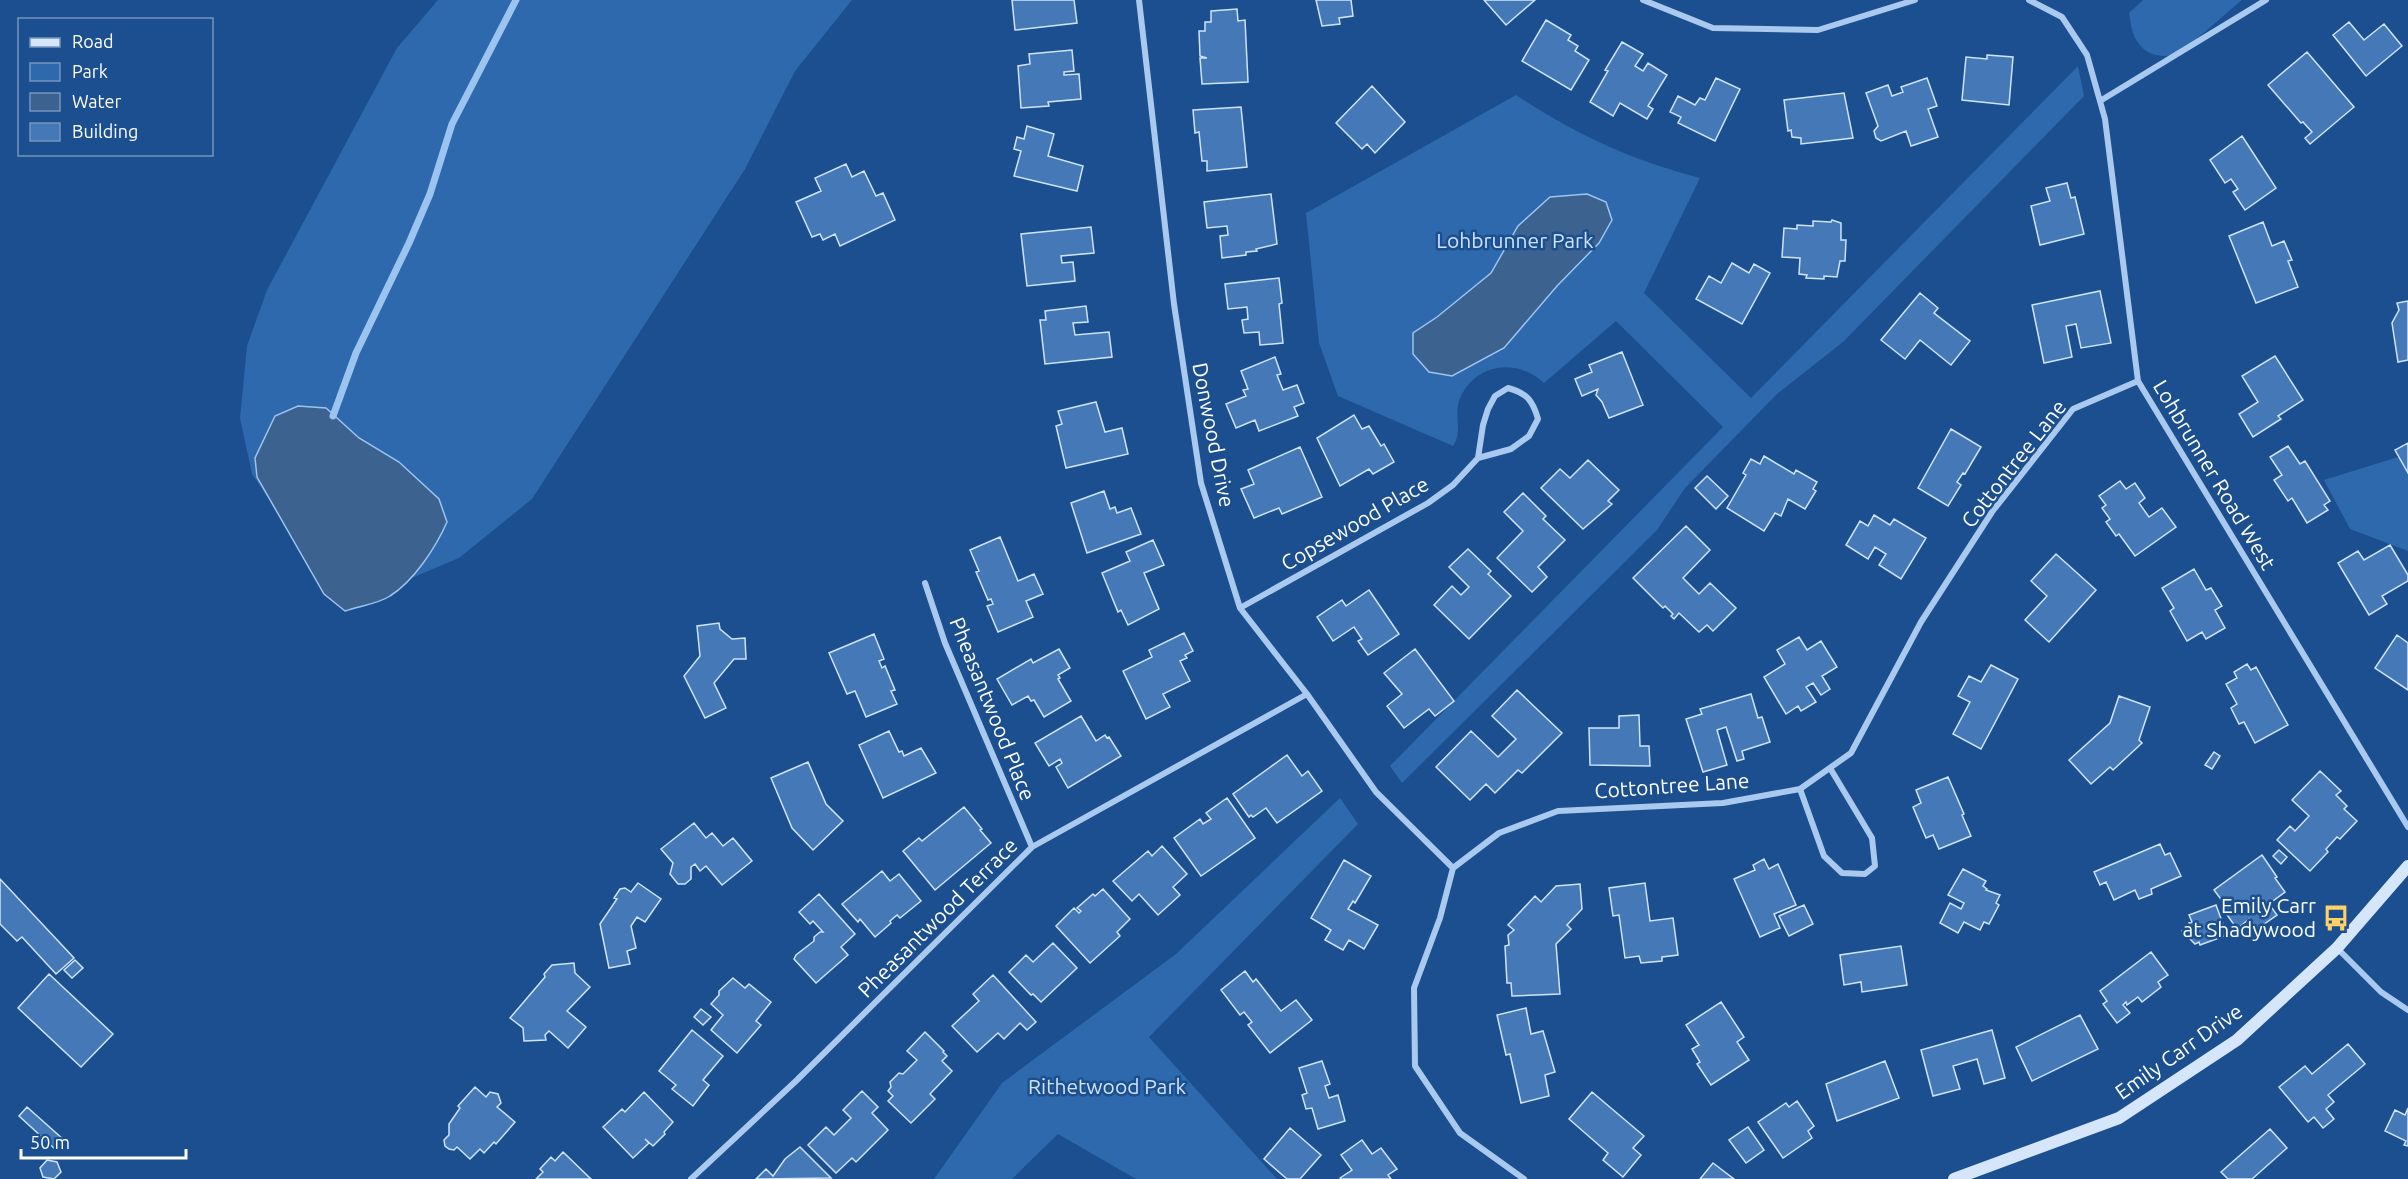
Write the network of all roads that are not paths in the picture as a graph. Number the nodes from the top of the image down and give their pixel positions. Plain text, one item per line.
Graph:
1 (1139, 0) edge
2 (1643, 0) edge
3 (1915, 0) edge
4 (2029, 0) edge
5 (2266, 0) edge
6 (2100, 101) junction
7 (2138, 381) junction
8 (1478, 458) junction
9 (925, 583) dead end
10 (1240, 608) junction
11 (1307, 694) junction
12 (1830, 768) junction
13 (1800, 789) junction
14 (2408, 827) edge
15 (1032, 847) junction
16 (2408, 866) edge
17 (1453, 868) junction
18 (2337, 948) junction
19 (2408, 1010) edge
20 (692, 1179) edge
21 (1524, 1179) edge
22 (1954, 1179) edge

1 - 10 street, Donwood Drive
2 - 3 street
4 - 6 street
5 - 6 street
6 - 7 street, Lohbrunner Road West
7 - 12 street, Cottontree Lane
7 - 14 street, Lohbrunner Road West
8 - 8 street
8 - 10 street, Copsewood Place
9 - 15 street, Pheasantwood Place
10 - 11 street, Donwood Drive
11 - 15 street, Pheasantwood Terrace
11 - 17 street, Donwood Drive
12 - 13 street, Cottontree Lane
12 - 13 street
13 - 17 street, Cottontree Lane
15 - 20 street, Pheasantwood Terrace
16 - 18 street, Emily Carr Drive
17 - 21 street
18 - 19 street
18 - 22 street, Emily Carr Drive

